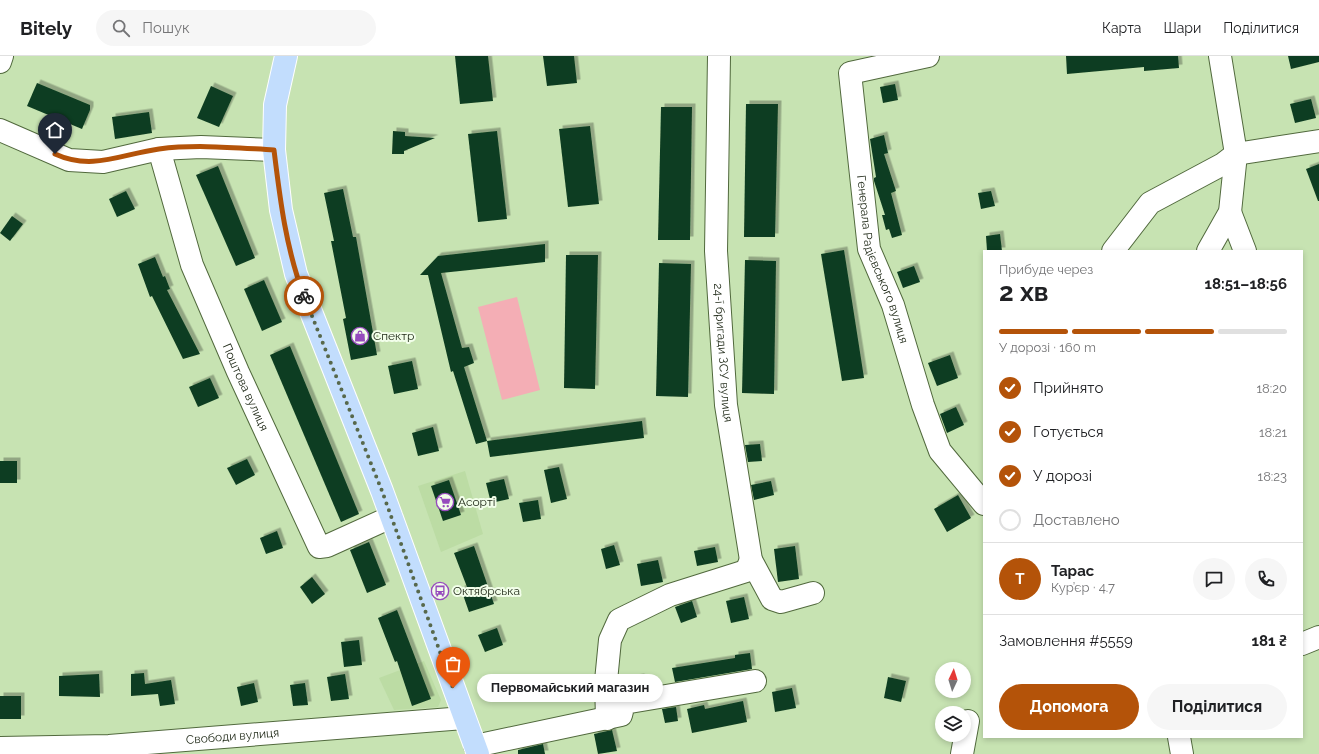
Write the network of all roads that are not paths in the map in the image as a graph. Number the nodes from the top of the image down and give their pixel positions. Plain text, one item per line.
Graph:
1 (2, 56) edge
2 (286, 56) edge
3 (718, 56) edge
4 (928, 56) edge
5 (1220, 56) edge
6 (0, 62) edge
7 (0, 130) edge
8 (1319, 141) edge
9 (159, 149) junction
10 (274, 150) junction
11 (1236, 154) junction
12 (1230, 212) junction
13 (1113, 250) edge
14 (1209, 250) edge
15 (1245, 250) edge
16 (983, 503) edge
17 (391, 517) junction
18 (751, 560) junction
19 (813, 593) dead end
20 (1319, 637) edge
21 (1303, 644) edge
22 (755, 681) dead end
23 (464, 718) junction
24 (607, 718) junction
25 (1179, 738) edge
26 (964, 742) edge
27 (0, 748) edge
28 (476, 750) edge
29 (962, 754) edge
30 (1182, 754) edge

1 - 6 street
2 - 10 main road
3 - 18 street, 24-ї бригади ЗСУ вулиця
4 - 16 street, Генерала Радієвського вулиця
5 - 11 street
7 - 9 street
8 - 11 street
9 - 10 street
9 - 17 street, Поштова вулиця
10 - 17 main road
11 - 12 street
11 - 13 street
12 - 14 street
12 - 15 street
17 - 23 main road
18 - 19 street, 24-ї бригади ЗСУ вулиця
18 - 24 street
20 - 21 street
22 - 24 street
23 - 27 street, Свободи вулиця
23 - 28 main road
24 - 28 street
25 - 30 street
26 - 29 street

